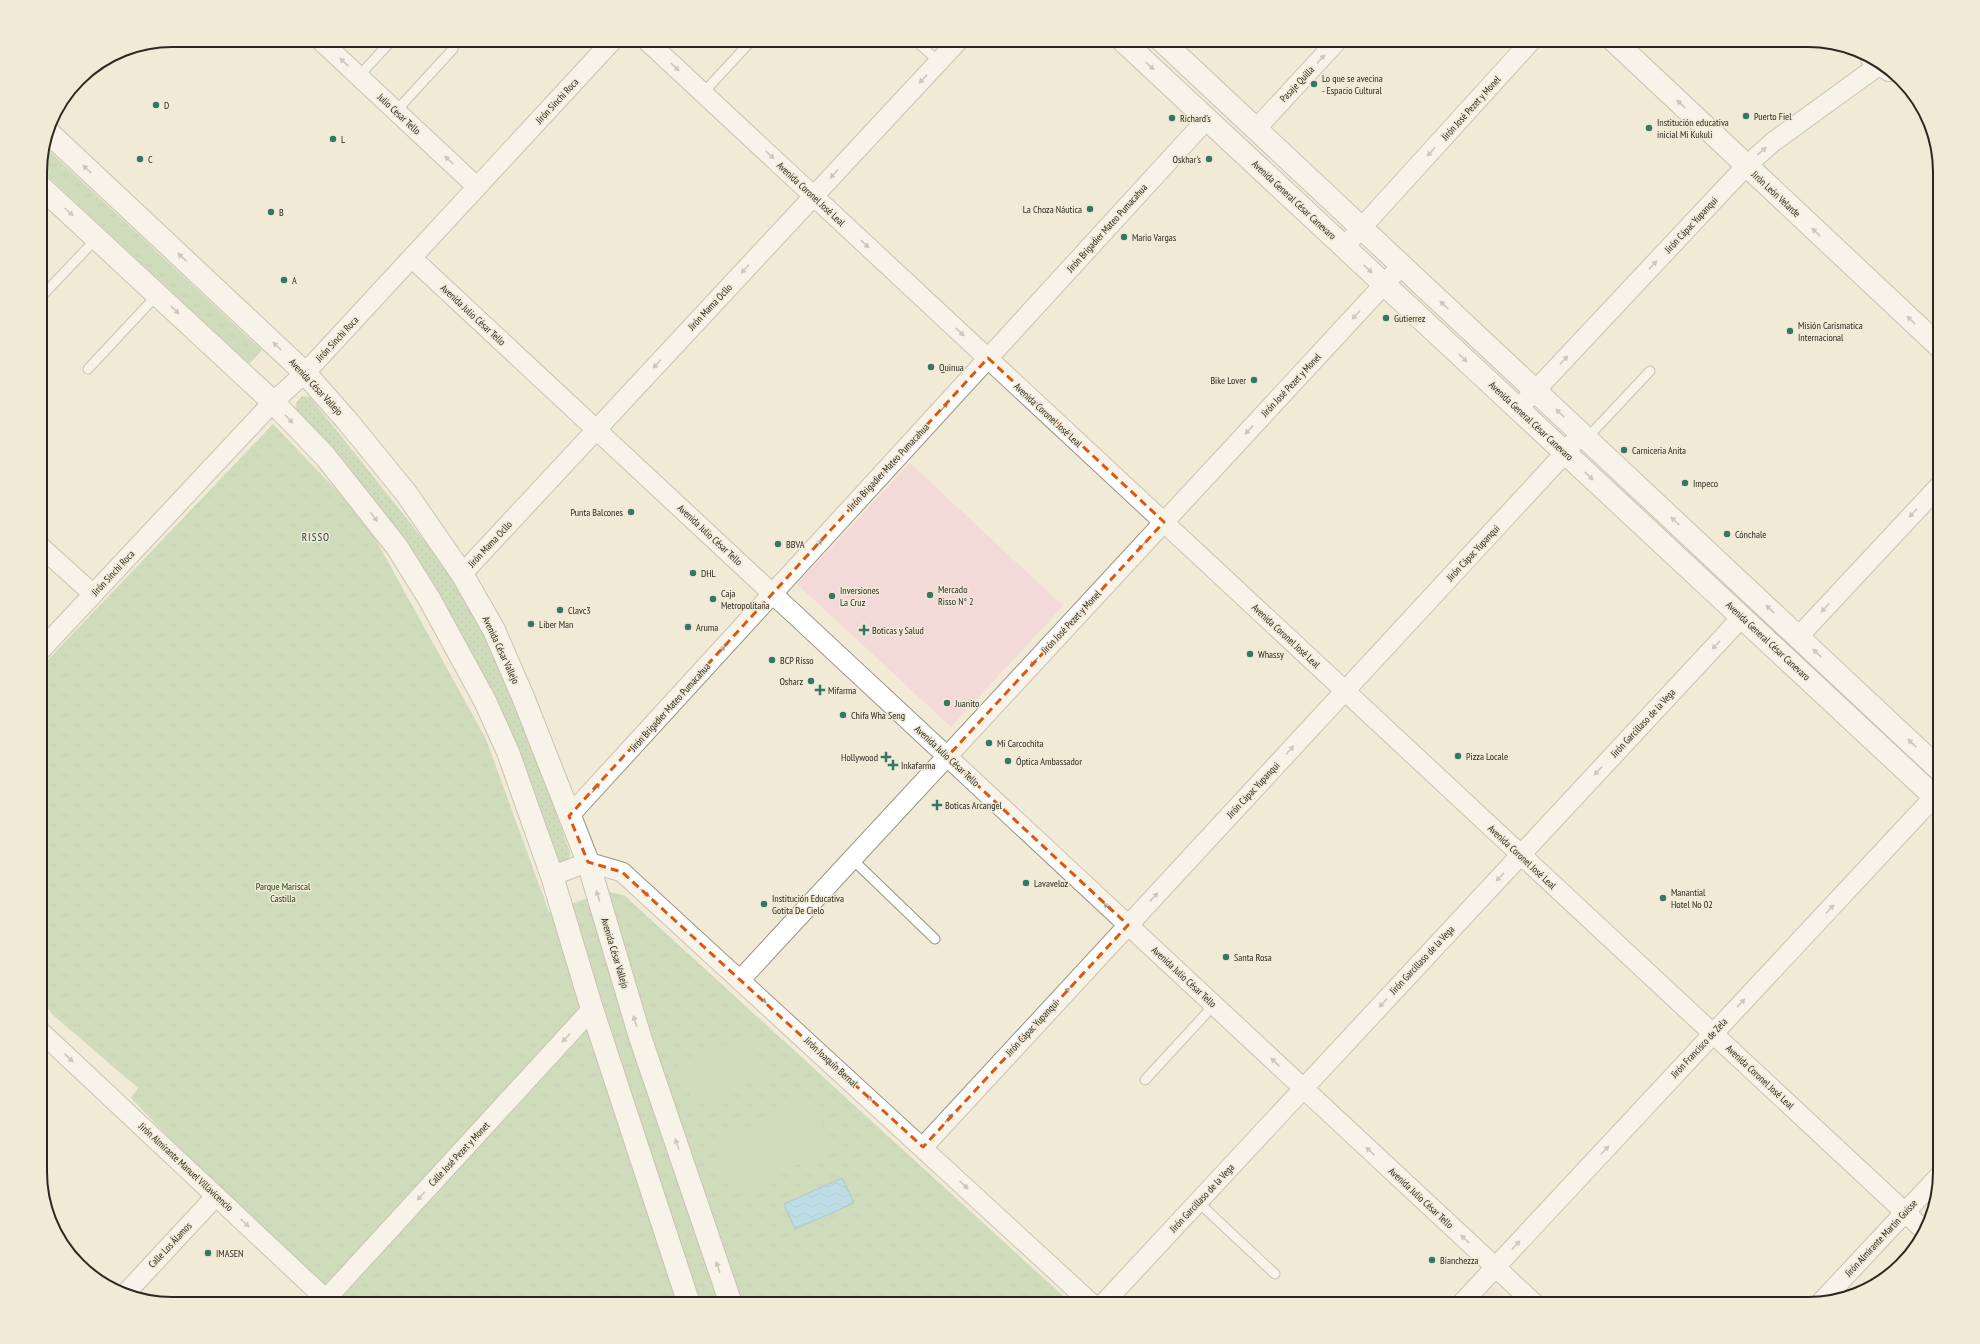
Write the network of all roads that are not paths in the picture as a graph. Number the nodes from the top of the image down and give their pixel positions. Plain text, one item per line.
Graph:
1 (328, 47) edge
2 (386, 47) edge
3 (607, 47) edge
4 (654, 47) edge
5 (746, 47) edge
6 (923, 47) edge
7 (953, 47) edge
8 (1130, 47) edge
9 (1168, 47) edge
10 (1332, 47) edge
11 (1526, 47) edge
12 (1620, 47) edge
13 (453, 49) dead end
14 (939, 62) junction
15 (1876, 68) edge
16 (359, 76) junction
17 (704, 93) junction
18 (396, 111) junction
19 (1207, 119) junction
20 (1256, 129) junction
21 (52, 136) edge
22 (1746, 166) junction
23 (477, 187) junction
24 (47, 192) edge
25 (814, 196) junction
26 (1362, 228) junction
27 (98, 238) junction
28 (1344, 246) junction
29 (412, 258) junction
30 (1402, 265) junction
31 (1384, 284) junction
32 (47, 291) edge
33 (158, 294) junction
34 (1933, 340) edge
35 (988, 358) junction
36 (88, 368) dead end
37 (1650, 372) dead end
38 (306, 373) junction
39 (1536, 390) junction
40 (273, 402) junction
41 (1518, 409) junction
42 (596, 430) junction
43 (1584, 436) junction
44 (1565, 453) junction
45 (1933, 492) edge
46 (1164, 522) junction
47 (47, 552) edge
48 (462, 574) junction
49 (93, 594) junction
50 (772, 594) junction
51 (1742, 617) junction
52 (1799, 636) junction
53 (47, 643) edge
54 (1345, 691) junction
55 (947, 756) junction
56 (1933, 763) edge
57 (1933, 793) edge
58 (1933, 803) edge
59 (569, 816) junction
60 (1521, 855) junction
61 (852, 859) junction
62 (588, 862) junction
63 (552, 876) junction
64 (1128, 925) junction
65 (935, 939) dead end
66 (741, 979) junction
67 (1214, 1005) junction
68 (592, 1009) junction
69 (1713, 1034) junction
70 (47, 1038) edge
71 (1145, 1080) dead end
72 (1303, 1088) junction
73 (922, 1147) junction
74 (1932, 1183) edge
75 (216, 1196) junction
76 (1198, 1202) junction
77 (1905, 1212) junction
78 (1920, 1226) edge
79 (1495, 1267) junction
80 (1275, 1274) dead end
81 (129, 1289) edge
82 (1827, 1295) edge
83 (323, 1297) edge
84 (333, 1297) edge
85 (687, 1297) edge
86 (729, 1297) edge
87 (1084, 1297) edge
88 (1110, 1297) edge
89 (1467, 1297) edge
90 (1527, 1297) edge

16 -> 1 street, Julio Cesar Tello
2 - 16 lane
3 - 23 street, Jirón Sinchi Roca
4 -> 17 street, Avenida Coronel José Leal
5 - 17 lane
6 - 14 lane
7 - 14 street, Jirón Mama Ocllo
8 -> 19 main road, Avenida General César Canevaro
9 - 20 main road
20 -> 10 street, Pasaje Quilla
11 -> 26 street, Jirón José Pezet y Monel
22 -> 12 main road, Jirón León Velarde
13 - 18 lane
14 -> 25 street, Jirón Mama Ocllo
22 -> 15 street, Jirón Cápac Yupanqui
16 - 18 street, Julio Cesar Tello
17 -> 25 street, Avenida Coronel José Leal
23 -> 18 street, Julio Cesar Tello
19 - 28 main road, Avenida General César Canevaro
19 - 35 street, Jirón Brigadier Mateo Pumacahua
20 - 26 main road
38 -> 21 main road, Avenida César Vallejo
34 -> 22 main road, Jirón León Velarde
39 -> 22 street, Jirón Cápac Yupanqui
23 - 29 street, Jirón Sinchi Roca
24 -> 27 main road
25 -> 35 street, Avenida Coronel José Leal
25 -> 42 street, Jirón Mama Ocllo
26 - 28 street, Jirón José Pezet y Monel
26 - 30 main road
27 - 32 lane
27 - 33 main road
28 -> 31 main road, Avenida General César Canevaro
29 - 38 street, Jirón Sinchi Roca
29 - 42 street, Avenida Julio César Tello
30 - 31 street, Jirón José Pezet y Monel
39 -> 30 main road
31 -> 41 main road, Avenida General César Canevaro
31 -> 46 street, Jirón José Pezet y Monel
33 - 36 lane
33 -> 40 main road
35 - 46 street, Avenida Coronel José Leal
50 -> 35 street, Jirón Brigadier Mateo Pumacahua
37 - 43 lane
38 - 40 street, Jirón Sinchi Roca
38 - 48 main road, Avenida César Vallejo
39 - 41 street, Jirón Cápac Yupanqui
43 -> 39 main road
40 - 49 street, Jirón Sinchi Roca
40 -> 63 main road
41 - 44 main road, Avenida General César Canevaro
42 - 48 street, Jirón Mama Ocllo
42 - 50 street, Avenida Julio César Tello
43 - 44 street, Jirón Cápac Yupanqui
52 -> 43 main road
44 -> 51 main road, Avenida General César Canevaro
44 - 54 street, Jirón Cápac Yupanqui
45 -> 52 street
46 - 54 street, Avenida Coronel José Leal
46 -> 55 street, Jirón José Pezet y Monel
47 - 49 street
48 - 59 main road, Avenida César Vallejo
49 - 53 street, Jirón Sinchi Roca
50 - 55 street, Avenida Julio César Tello
59 -> 50 street, Jirón Brigadier Mateo Pumacahua
51 - 57 main road, Avenida General César Canevaro
51 -> 60 street, Jirón Garcillaso de la Vega
56 -> 52 main road
54 - 60 street, Avenida Coronel José Leal
64 -> 54 street, Jirón Cápac Yupanqui
55 - 61 street, Jirón José Pezet y Monel
64 -> 55 street, Avenida Julio César Tello
69 -> 58 street, Jirón Francisco de Zela
59 - 62 main road, Avenida César Vallejo
60 - 69 street, Avenida Coronel José Leal
60 -> 72 street, Jirón Garcillaso de la Vega
61 - 65 lane
61 - 66 street, Jirón José Pezet y Monel
62 - 63 street
62 -> 66 street, Jirón Joaquín Bernal
86 -> 62 main road, Avenida César Vallejo
63 - 68 main road
64 - 67 street, Avenida Julio César Tello
73 -> 64 street, Jirón Cápac Yupanqui
66 -> 73 street, Jirón Joaquín Bernal
67 - 71 lane
72 -> 67 street, Avenida Julio César Tello
68 -> 84 street, Calle José Pezet y Monet
68 - 85 main road
69 - 77 street, Avenida Coronel José Leal
79 -> 69 street, Jirón Francisco de Zela
70 -> 75 street, Jirón Almirante Manuel Villavicencio
72 - 76 street, Jirón Garcillaso de la Vega
79 -> 72 street, Avenida Julio César Tello
73 -> 87 street, Jirón Joaquín Bernal
74 - 77 street, Jirón Almirante Martin Guisse
75 - 81 street, Calle Los Álamos
75 -> 83 street, Jirón Almirante Manuel Villavicencio
76 - 80 lane
76 - 88 street, Jirón Garcillaso de la Vega
77 - 78 street, Avenida Coronel José Leal
77 - 82 street, Jirón Almirante Martin Guisse
79 - 89 street, Jirón Francisco de Zela
79 - 90 street, Avenida Julio César Tello

